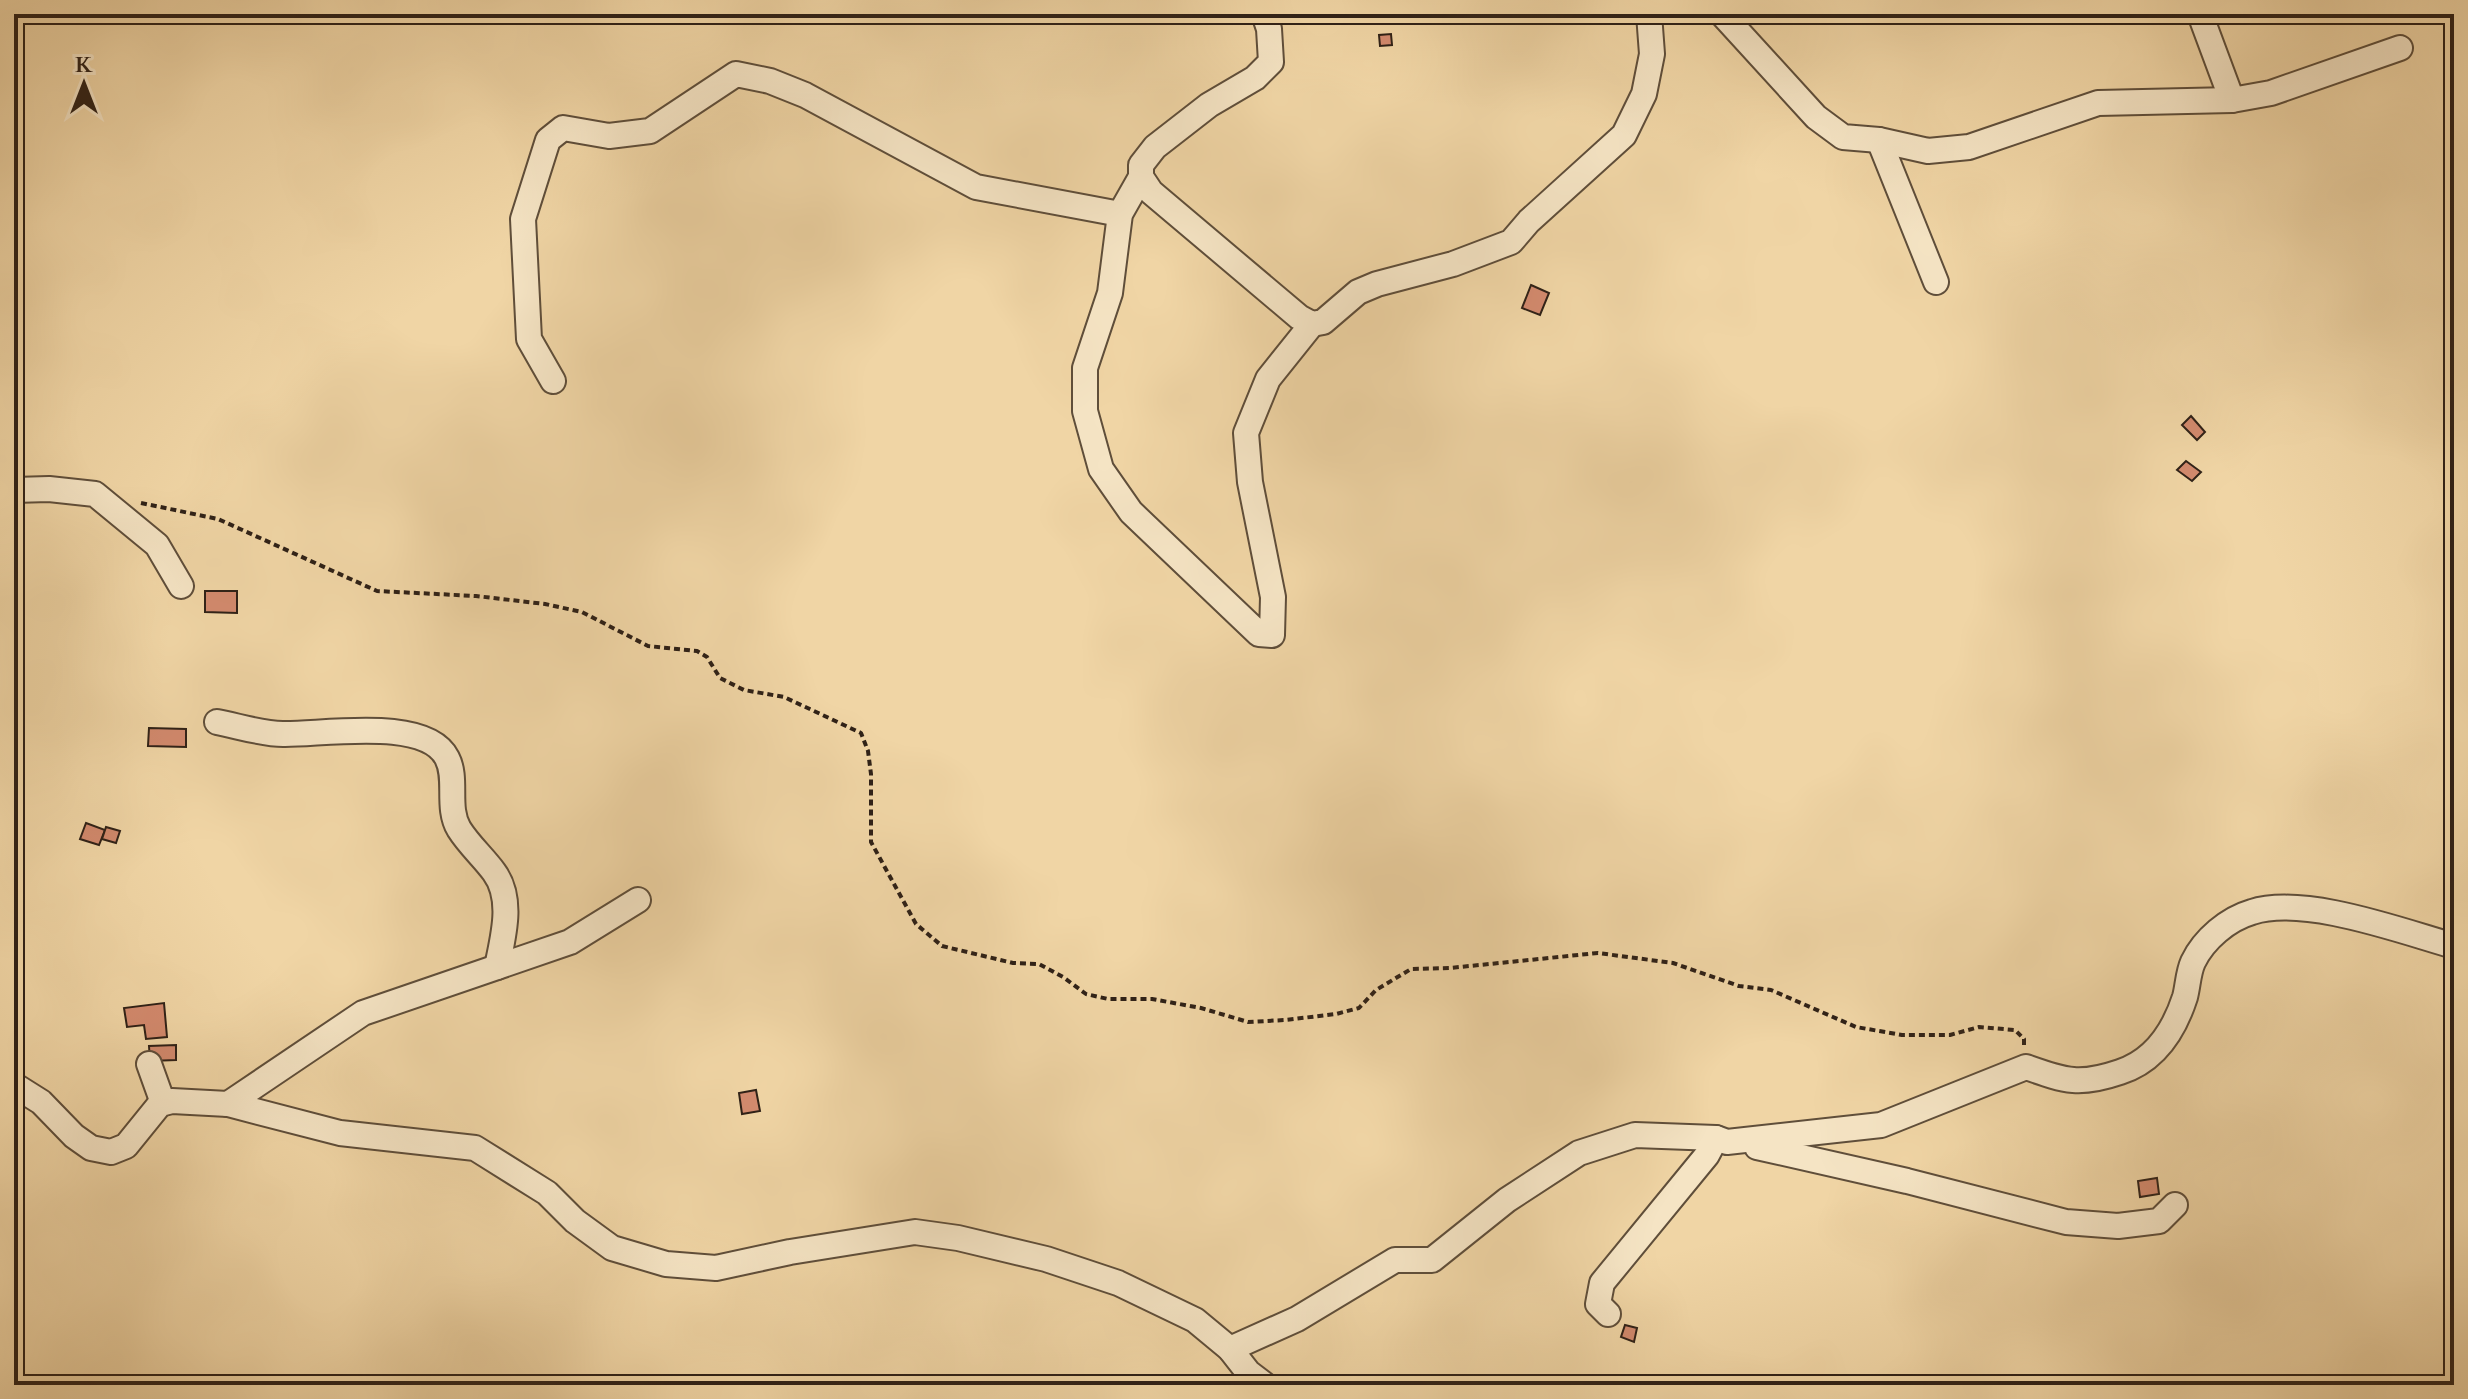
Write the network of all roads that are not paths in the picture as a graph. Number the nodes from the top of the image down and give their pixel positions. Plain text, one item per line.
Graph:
1 (1264, 14) edge
2 (1649, 14) edge
3 (1722, 14) edge
4 (2200, 14) edge
5 (2400, 48) dead end
6 (2232, 100) junction
7 (1879, 140) junction
8 (1141, 177) junction
9 (1120, 214) junction
10 (1936, 282) dead end
11 (1312, 324) junction
12 (553, 381) dead end
13 (19, 487) edge
14 (181, 586) dead end
15 (217, 722) dead end
16 (638, 900) dead end
17 (2454, 946) edge
18 (497, 967) junction
19 (149, 1064) dead end
20 (14, 1085) edge
21 (163, 1103) junction
22 (228, 1104) junction
23 (1721, 1140) junction
24 (2175, 1205) dead end
25 (1608, 1314) dead end
26 (1230, 1349) junction
27 (1265, 1385) edge

1 - 8 street
2 - 11 street
3 - 7 street
4 - 6 street
5 - 6 street
6 - 7 street
7 - 10 street
8 - 9 street
8 - 11 street
9 - 11 street
9 - 12 street
13 - 14 street
15 - 18 street
16 - 18 street
17 - 23 street
18 - 22 street
19 - 21 street
20 - 21 street
21 - 22 street
22 - 26 street
23 - 24 street
23 - 25 street
23 - 26 street
26 - 27 street

